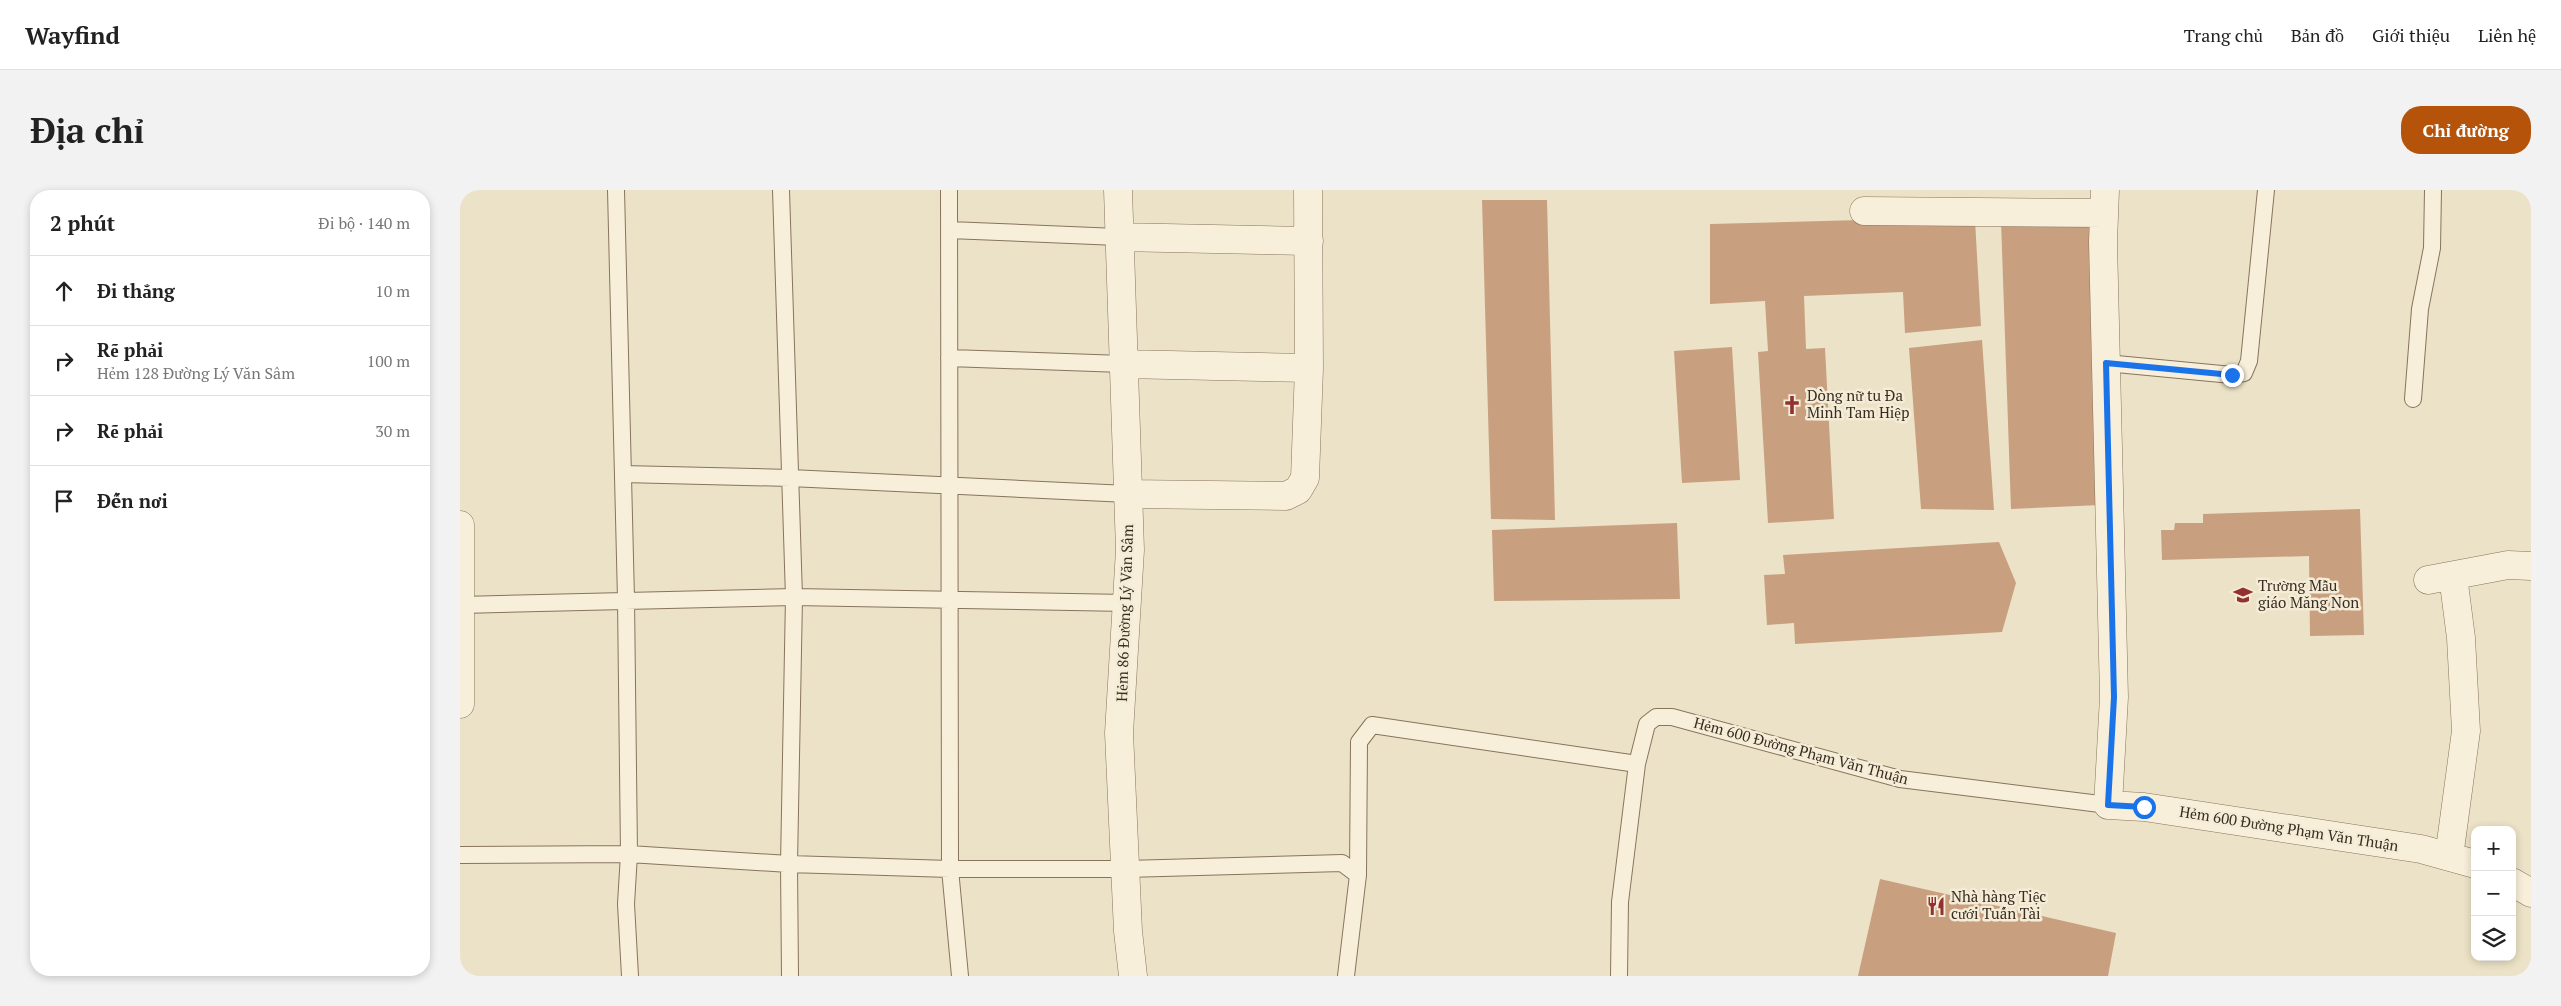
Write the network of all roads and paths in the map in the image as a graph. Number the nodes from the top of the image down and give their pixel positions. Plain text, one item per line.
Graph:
1 (616, 190) edge
2 (781, 190) edge
3 (949, 190) edge
4 (1118, 190) edge
5 (1308, 190) edge
6 (2266, 190) edge
7 (2434, 190) edge
8 (2105, 201) edge
9 (1864, 211) dead end
10 (949, 230) junction
11 (1118, 237) junction
12 (1309, 241) junction
13 (949, 358) junction
14 (2106, 363) junction
15 (1123, 364) junction
16 (1310, 368) junction
17 (2413, 399) dead end
18 (623, 474) junction
19 (790, 478) junction
20 (948, 486) junction
21 (1128, 494) junction
22 (460, 525) edge
23 (2531, 566) edge
24 (794, 597) junction
25 (626, 599) junction
26 (948, 600) junction
27 (1127, 603) junction
28 (461, 605) edge
29 (460, 704) edge
30 (1636, 764) junction
31 (2108, 805) junction
32 (629, 854) junction
33 (460, 855) edge
34 (2449, 857) junction
35 (2471, 863) edge
36 (789, 864) junction
37 (950, 868) junction
38 (1126, 869) junction
39 (1358, 875) junction
40 (2516, 884) edge
41 (2531, 893) edge
42 (630, 976) edge
43 (790, 976) edge
44 (960, 976) edge
45 (1133, 976) edge
46 (1346, 976) edge
47 (1619, 976) edge

1 - 18 lane
2 - 19 lane
3 - 10 lane
4 - 11 street, Hẻm 86 Đường Lý Văn Sâm
5 - 12 street
6 - 14 lane
7 - 17 lane
8 - 9 street
8 - 14 street
10 - 11 lane
10 - 13 lane
11 - 12 street
11 - 15 street, Hẻm 86 Đường Lý Văn Sâm
12 - 16 street
13 - 15 lane
13 - 20 lane
14 - 31 street
15 - 16 street
15 - 21 street, Hẻm 86 Đường Lý Văn Sâm
16 - 21 street
18 - 19 lane
18 - 25 lane
19 - 20 lane
19 - 24 lane
20 - 21 lane
20 - 26 lane
21 - 27 street, Hẻm 86 Đường Lý Văn Sâm
22 - 28 street
23 - 34 street
24 - 25 lane
24 - 26 lane
24 - 36 lane
25 - 28 lane
25 - 32 lane
26 - 27 lane
26 - 37 lane
27 - 38 street, Hẻm 86 Đường Lý Văn Sâm
28 - 29 street
30 - 31 lane, Hẻm 600 Đường Phạm Văn Thuận
30 - 39 lane
30 - 47 lane, Hẻm 600 Đường Phạm Văn Thuận
31 - 34 street, Hẻm 600 Đường Phạm Văn Thuận
32 - 33 lane
32 - 36 lane
32 - 42 lane
34 - 35 street, Hẻm 600 Đường Phạm Văn Thuận
36 - 37 lane
36 - 43 lane
37 - 38 lane
37 - 44 lane
38 - 39 lane
38 - 45 street, Hẻm 86 Đường Lý Văn Sâm
39 - 46 lane
40 - 41 street

